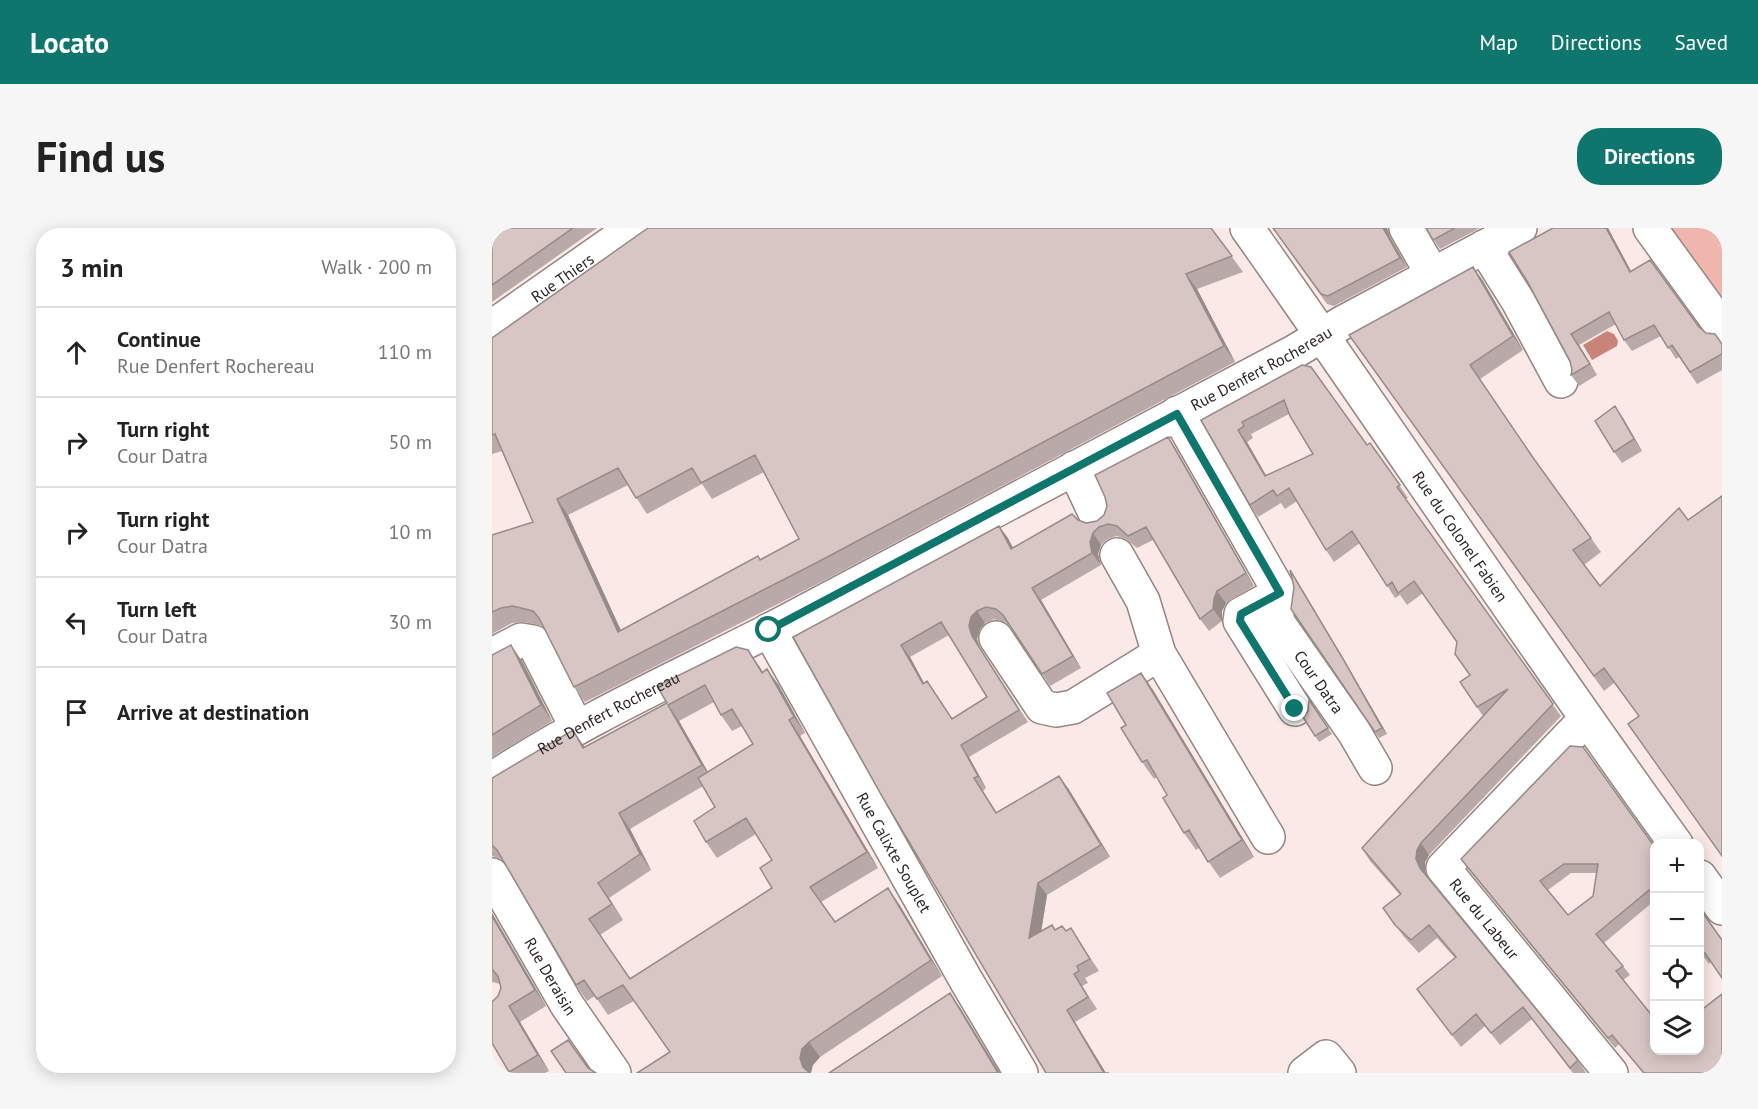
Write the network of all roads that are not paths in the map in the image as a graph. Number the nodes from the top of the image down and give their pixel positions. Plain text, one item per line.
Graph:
1 (633, 228) edge
2 (1247, 228) edge
3 (1406, 228) edge
4 (1520, 228) edge
5 (1650, 228) edge
6 (1484, 247) junction
7 (1434, 274) junction
8 (492, 327) edge
9 (1722, 327) edge
10 (1323, 335) junction
11 (1561, 381) dead end
12 (1177, 414) junction
13 (1074, 468) junction
14 (1097, 517) dead end
15 (1117, 555) dead end
16 (1280, 593) junction
17 (769, 630) junction
18 (996, 638) dead end
19 (1159, 654) junction
20 (492, 655) edge
21 (1295, 709) dead end
22 (1586, 720) junction
23 (577, 728) junction
24 (1375, 768) dead end
25 (492, 779) edge
26 (1268, 837) dead end
27 (1673, 839) edge
28 (492, 875) edge
29 (1704, 883) edge
30 (1722, 908) edge
31 (614, 1073) edge
32 (1021, 1073) edge
33 (1305, 1073) edge
34 (1339, 1073) edge
35 (1611, 1073) edge

1 - 8 street, Rue Thiers
2 - 10 street, Rue du Colonel Fabien
3 - 7 street
4 - 6 street, Rue Denfert Rochereau
5 - 9 street
6 - 7 street, Rue Denfert Rochereau
6 - 11 street
7 - 10 street, Rue Denfert Rochereau
10 - 12 street, Rue Denfert Rochereau
10 - 22 street, Rue du Colonel Fabien
12 - 13 street, Rue Denfert Rochereau
12 - 16 street
13 - 14 street
13 - 17 street, Rue Denfert Rochereau
15 - 19 street
16 - 21 street, Cour Datra
16 - 24 street, Cour Datra
17 - 23 street, Rue Denfert Rochereau
17 - 32 street, Rue Calixte Souplet
18 - 19 street
19 - 26 street
20 - 23 street
22 - 27 street, Rue du Colonel Fabien
22 - 35 street, Rue du Labeur
23 - 25 street, Rue Denfert Rochereau
28 - 31 street, Rue Deraisin
29 - 30 street
33 - 34 street

